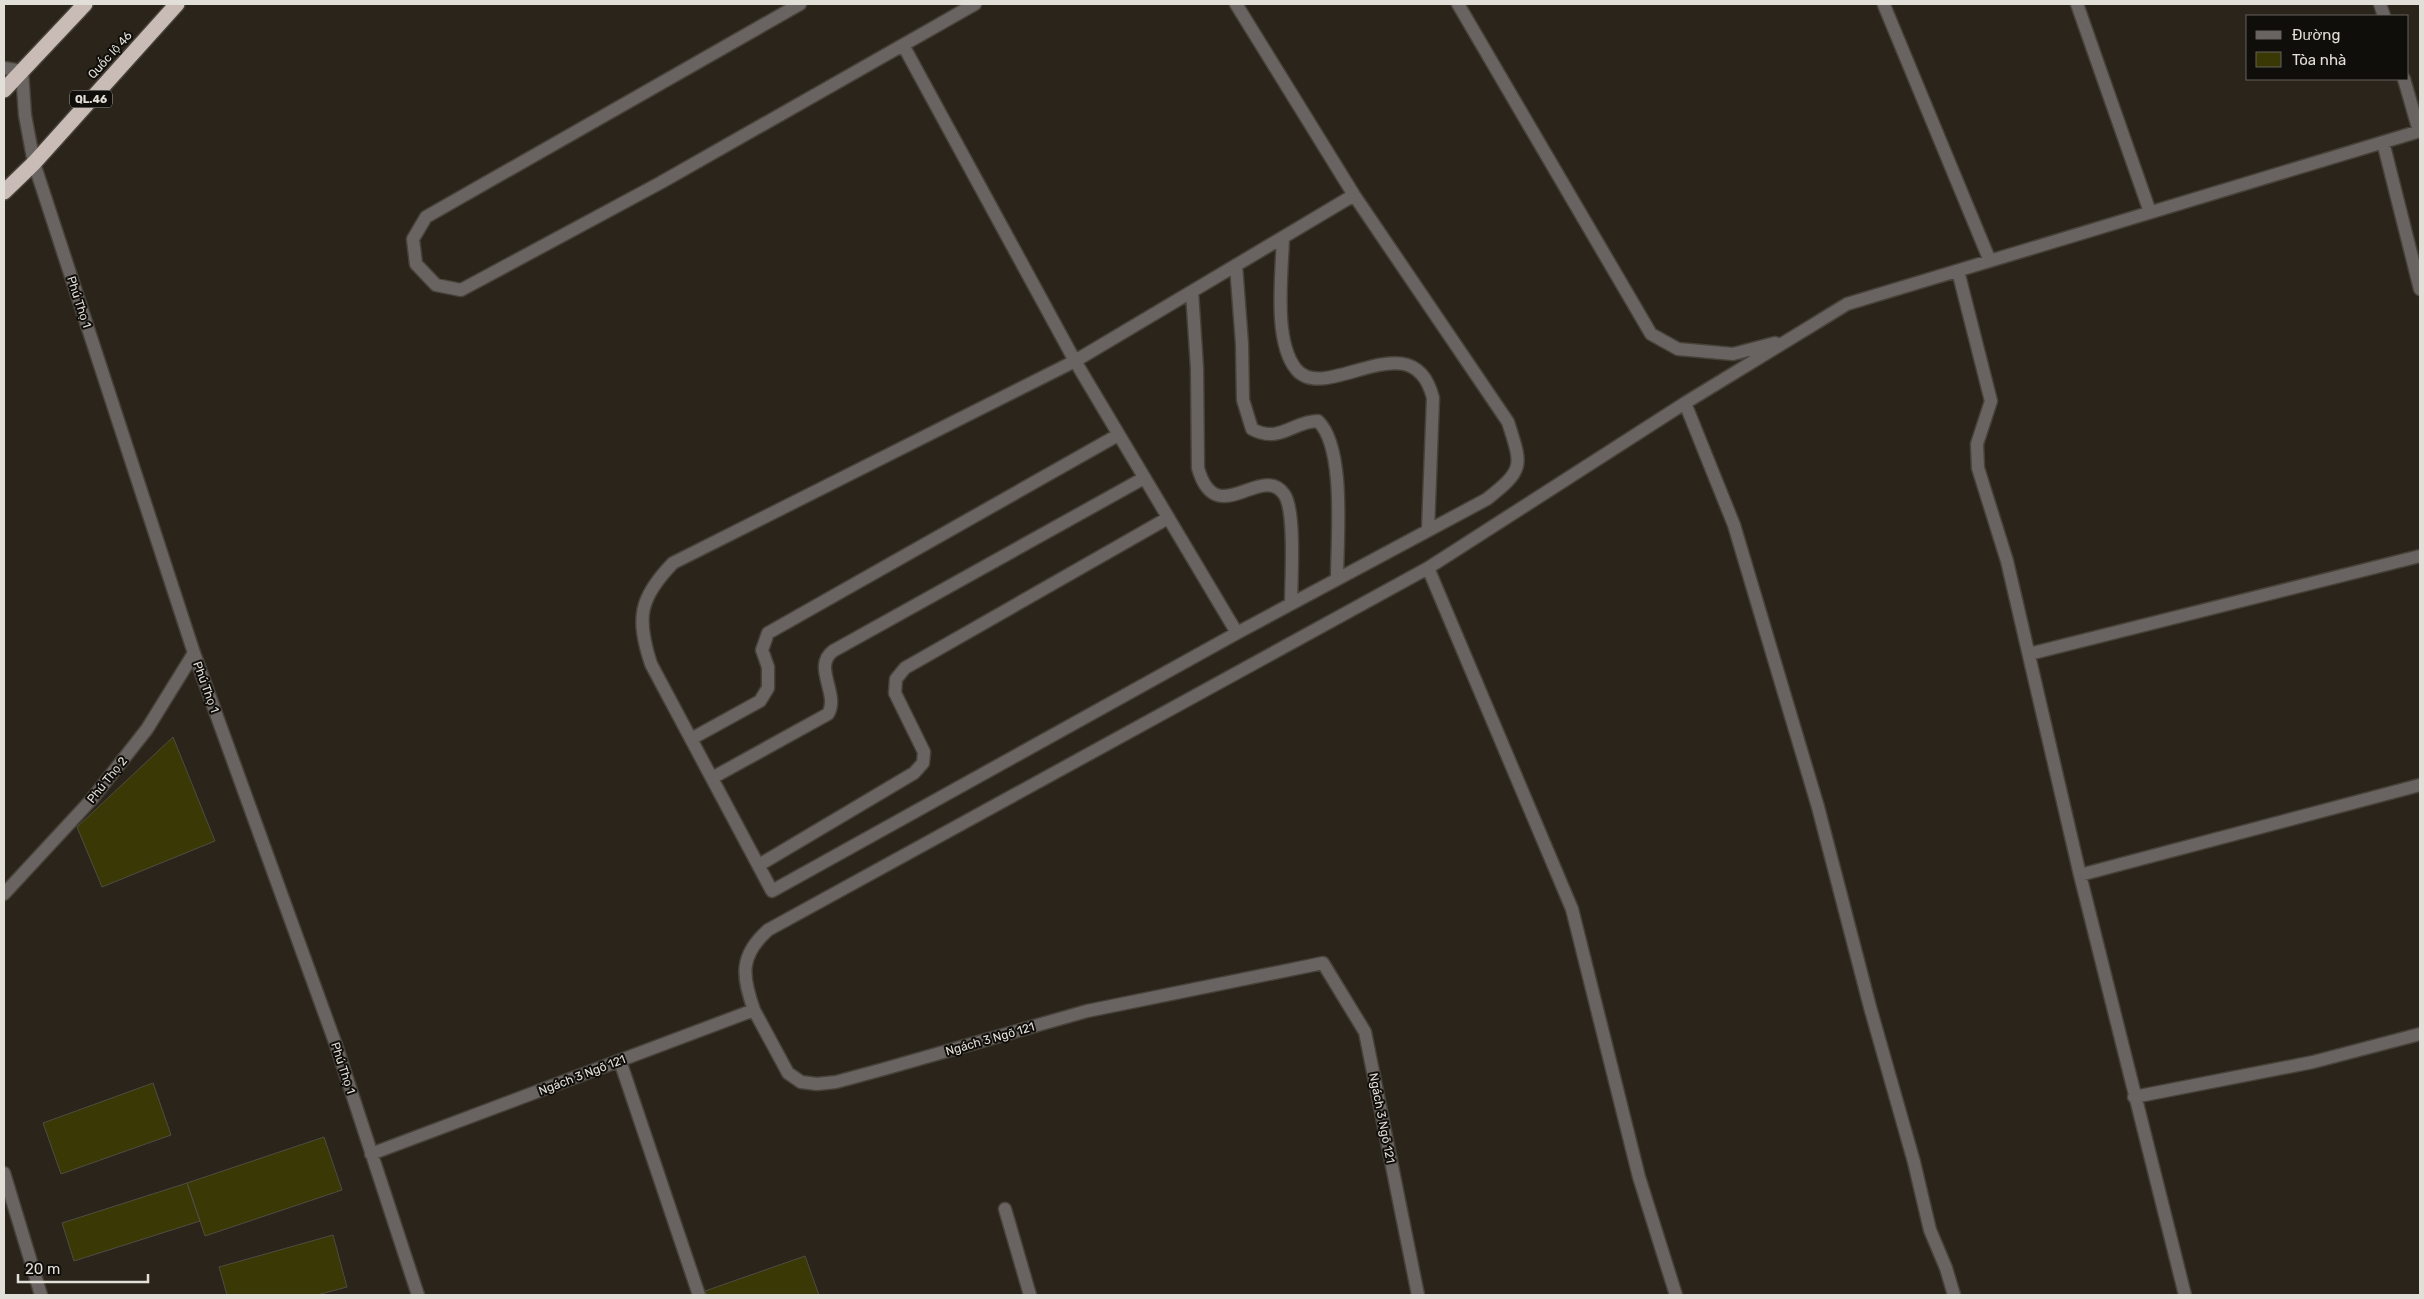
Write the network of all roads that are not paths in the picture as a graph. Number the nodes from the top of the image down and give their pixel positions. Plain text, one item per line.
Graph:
1 (85, 4) edge
2 (177, 4) edge
3 (800, 4) edge
4 (975, 4) edge
5 (1236, 4) edge
6 (1458, 4) edge
7 (2077, 4) edge
8 (1884, 5) dead end
9 (903, 46) junction
10 (4, 68) edge
11 (22, 71) junction
12 (2404, 80) edge
13 (4, 90) edge
14 (2420, 131) edge
15 (2383, 142) junction
16 (34, 163) junction
17 (4, 192) edge
18 (1354, 195) junction
19 (2150, 212) junction
20 (1283, 238) junction
21 (1990, 261) junction
22 (1236, 265) junction
23 (1958, 271) junction
24 (2420, 289) edge
25 (1192, 292) junction
26 (1790, 339) junction
27 (1075, 362) junction
28 (1685, 403) junction
29 (1118, 435) junction
30 (1144, 478) junction
31 (1168, 518) junction
32 (1428, 530) junction
33 (2420, 556) edge
34 (1428, 568) junction
35 (1337, 579) junction
36 (1291, 604) junction
37 (1237, 633) junction
38 (194, 653) junction
39 (2029, 654) junction
40 (691, 739) junction
41 (712, 778) junction
42 (2420, 785) edge
43 (759, 865) junction
44 (2080, 875) junction
45 (4, 894) edge
46 (754, 1010) junction
47 (2420, 1034) edge
48 (620, 1061) junction
49 (2134, 1096) junction
50 (371, 1154) junction
51 (4, 1173) edge
52 (1005, 1209) dead end
53 (41, 1295) edge
54 (418, 1295) edge
55 (699, 1295) edge
56 (1030, 1295) edge
57 (1418, 1295) edge
58 (1676, 1295) edge
59 (1954, 1295) edge
60 (2185, 1295) edge

1 - 11 highway
2 - 16 highway, Quốc lộ 46 / QL.46
3 - 9 street
4 - 9 street
5 - 18 street
6 - 26 street
7 - 19 street
8 - 21 street
9 - 27 street
10 - 11 street
11 - 13 highway
11 - 16 street, Phú Thọ 1
12 - 14 street
14 - 15 street
15 - 19 street
15 - 24 street
16 - 17 highway, Quốc lộ 46 / QL.46
16 - 38 street, Phú Thọ 1
18 - 20 street
18 - 32 street
19 - 21 street
20 - 22 street
20 - 32 street
21 - 23 street
22 - 25 street
22 - 35 street
23 - 26 street
23 - 39 street
25 - 27 street
25 - 36 street
26 - 28 street
27 - 29 street
27 - 40 street
28 - 34 street
28 - 59 street
29 - 30 street
29 - 40 street
30 - 31 street
30 - 41 street
31 - 37 street
31 - 43 street
32 - 35 street
33 - 39 street
34 - 46 street
34 - 58 street
35 - 36 street
36 - 37 street
37 - 43 street
38 - 45 street, Phú Thọ 2
38 - 50 street, Phú Thọ 1
39 - 44 street
40 - 41 street
41 - 43 street
42 - 44 street
44 - 49 street
46 - 48 street, Ngách 3 Ngõ 121
46 - 57 street, Ngách 3 Ngõ 121
47 - 49 street
48 - 50 street, Ngách 3 Ngõ 121
48 - 55 street
49 - 60 street
50 - 54 street, Phú Thọ 1
51 - 53 street
52 - 56 street

